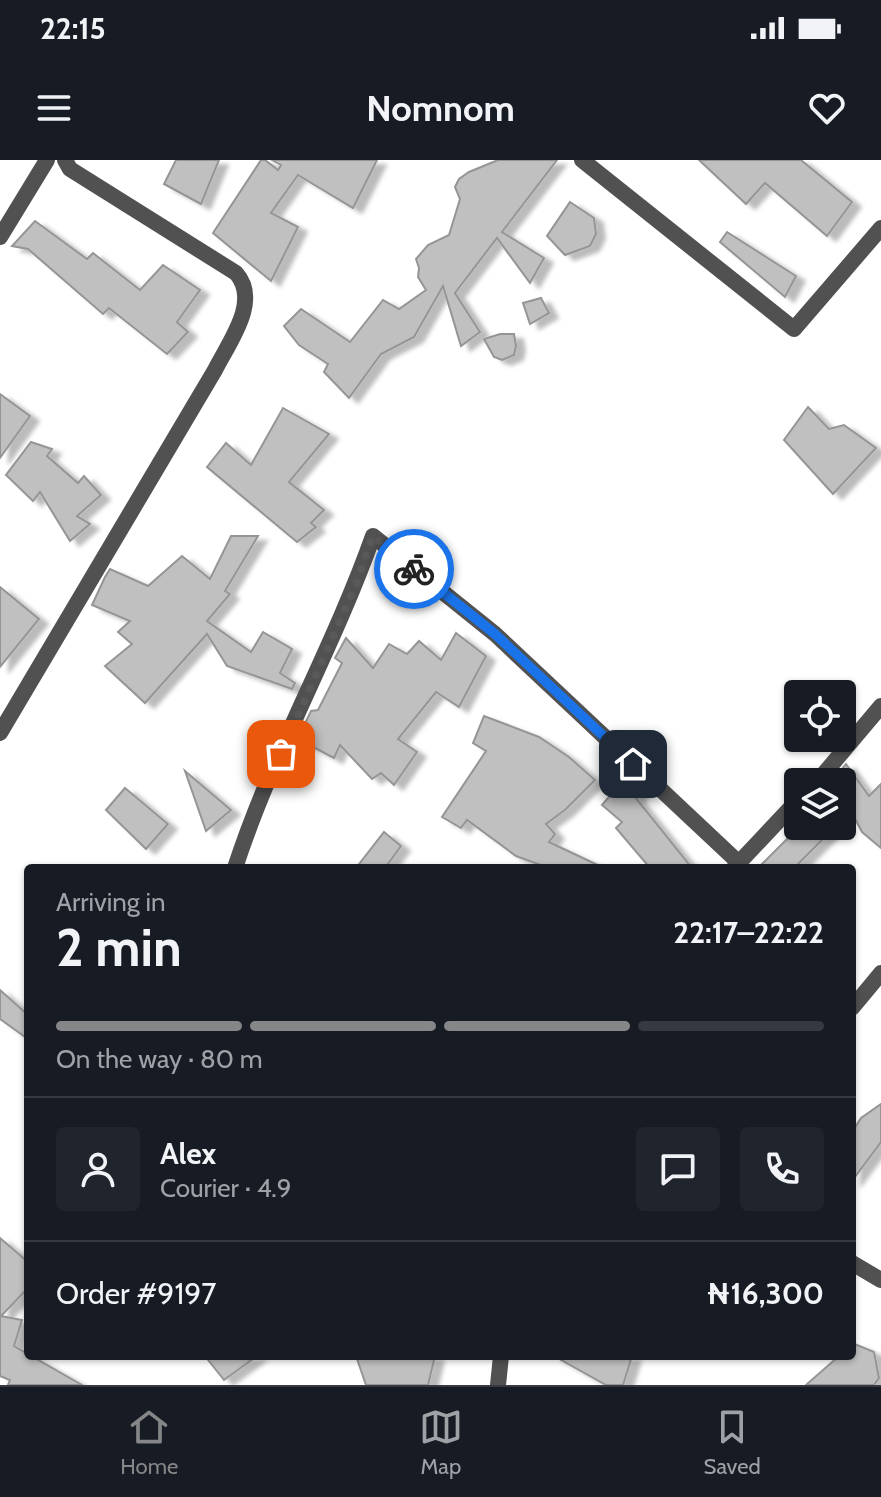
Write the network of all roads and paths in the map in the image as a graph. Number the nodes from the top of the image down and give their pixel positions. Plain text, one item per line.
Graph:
1 (47, 160) edge
2 (65, 160) edge
3 (582, 160) edge
4 (881, 228) edge
5 (0, 237) edge
6 (881, 706) edge
7 (0, 733) edge
8 (829, 768) edge
9 (784, 815) edge
10 (237, 864) edge
11 (735, 864) edge
12 (737, 864) edge
13 (881, 973) edge
14 (856, 1003) edge
15 (856, 1265) edge
16 (881, 1280) edge
17 (501, 1360) edge
18 (498, 1385) edge

1 - 5 street
2 - 7 street
3 - 4 street
6 - 8 street
9 - 12 street
10 - 11 street
13 - 14 street
15 - 16 street
17 - 18 street

